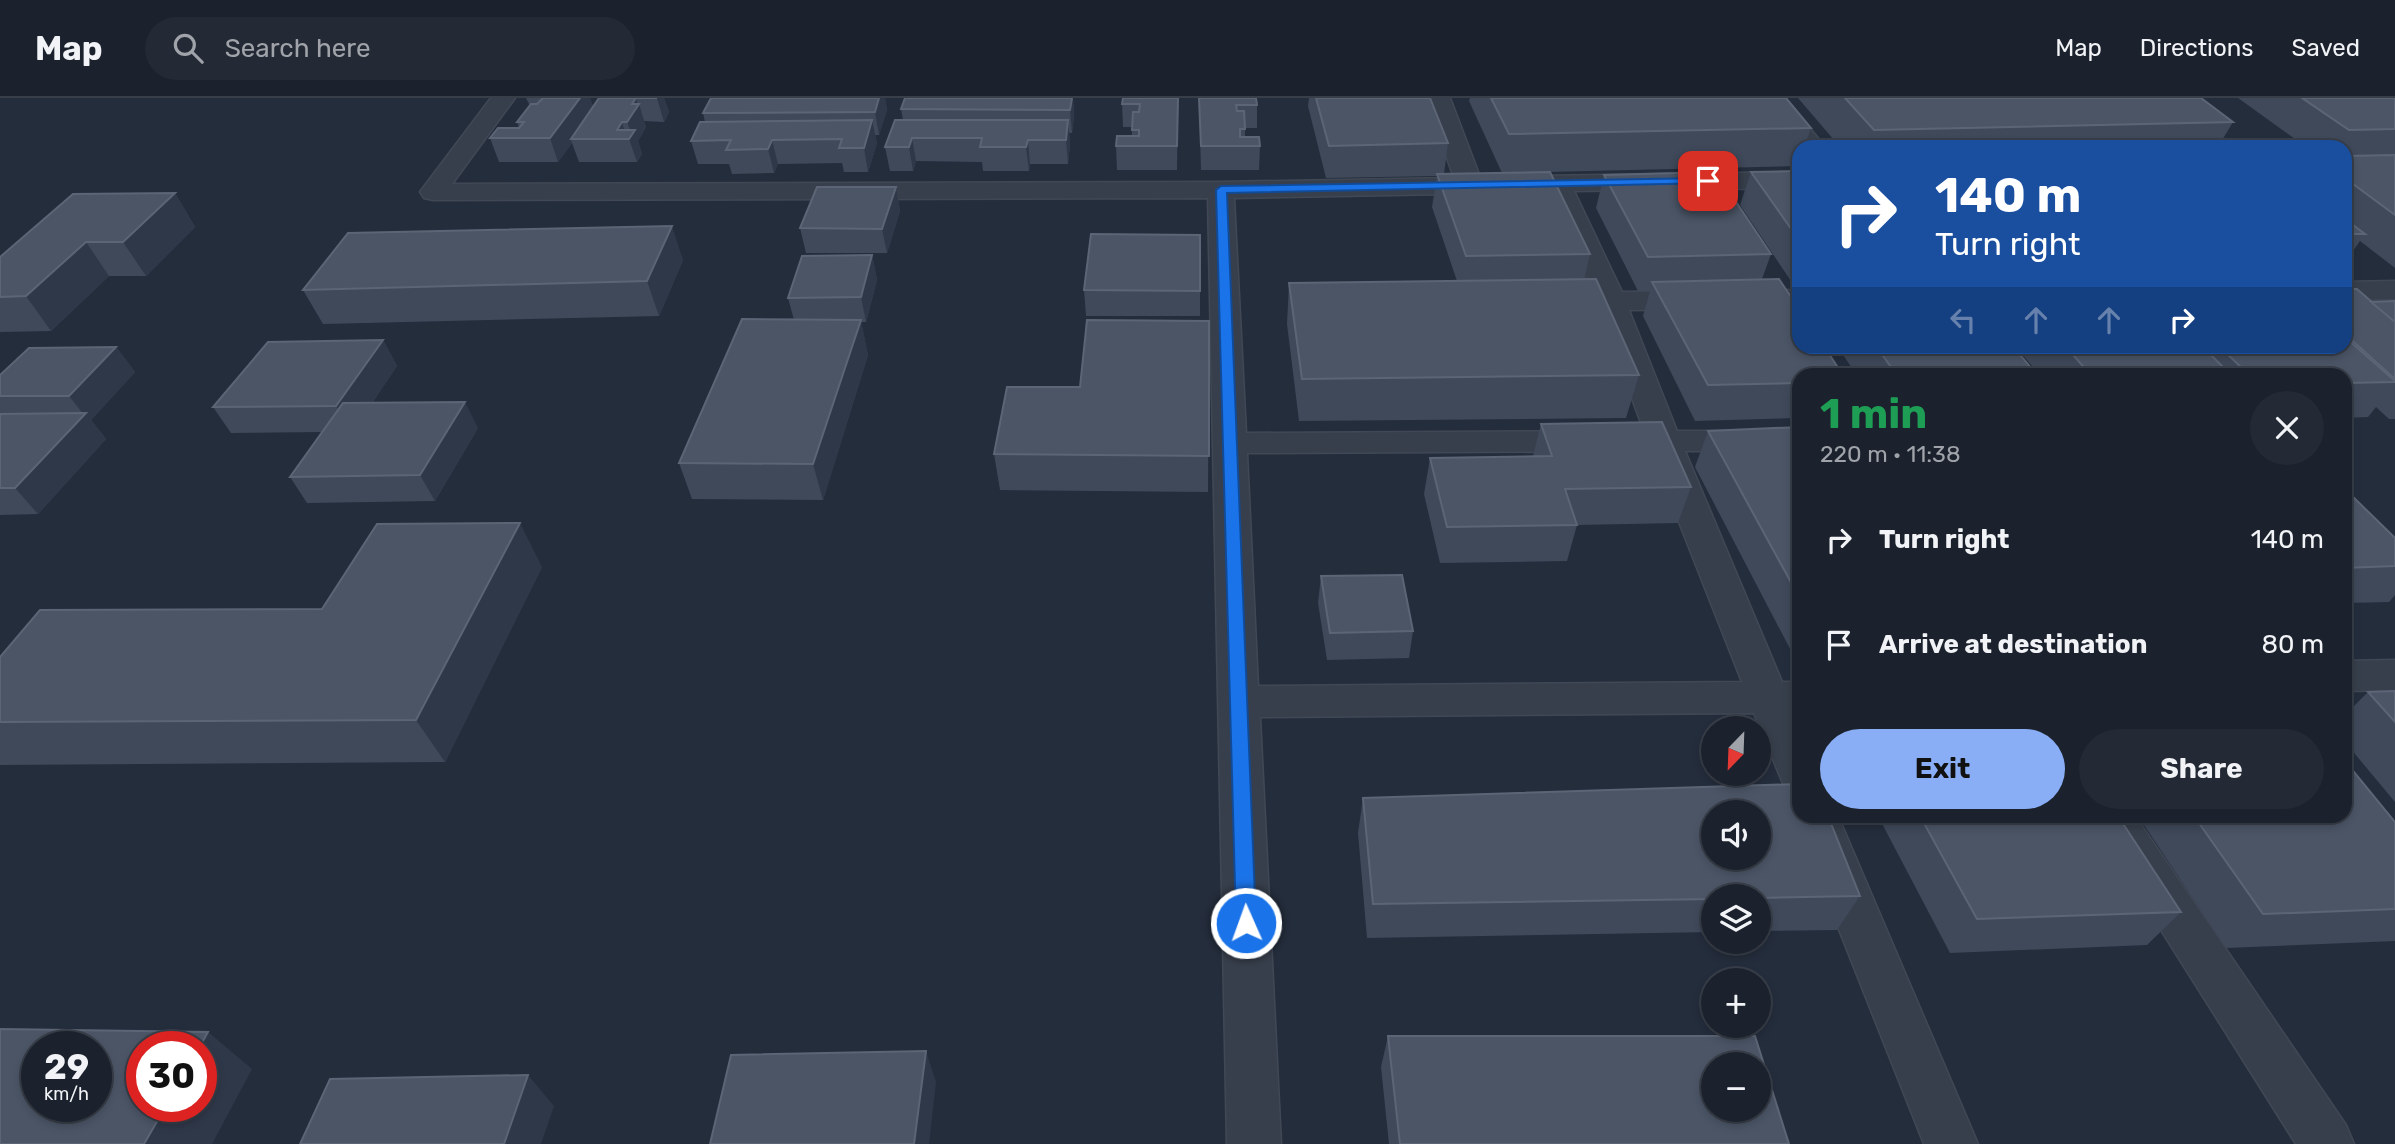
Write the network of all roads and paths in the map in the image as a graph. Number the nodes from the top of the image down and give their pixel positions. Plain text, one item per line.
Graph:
1 (503, 98) edge
2 (1437, 98) edge
3 (1772, 98) edge
4 (1806, 140) edge
5 (1792, 181) edge
6 (1558, 184) junction
7 (1470, 185) junction
8 (1221, 190) junction
9 (2395, 290) edge
10 (2352, 291) edge
11 (1789, 299) edge
12 (1611, 301) junction
13 (1664, 441) junction
14 (1792, 442) edge
15 (1230, 443) junction
16 (2395, 675) edge
17 (2352, 677) edge
18 (1784, 698) edge
19 (1239, 702) junction
20 (1792, 739) edge
21 (1819, 823) edge
22 (2116, 823) edge
23 (1254, 1144) edge
24 (1951, 1144) edge
25 (2327, 1144) edge

1 - 8 street
2 - 7 street
3 - 4 street
5 - 6 street
6 - 7 street
6 - 12 street
7 - 8 street
8 - 15 street
9 - 10 street
11 - 12 street
12 - 13 street
13 - 14 street
13 - 15 street
13 - 18 street
15 - 19 street
16 - 17 street
18 - 19 street
18 - 20 street
19 - 23 street
21 - 24 street
22 - 25 street

